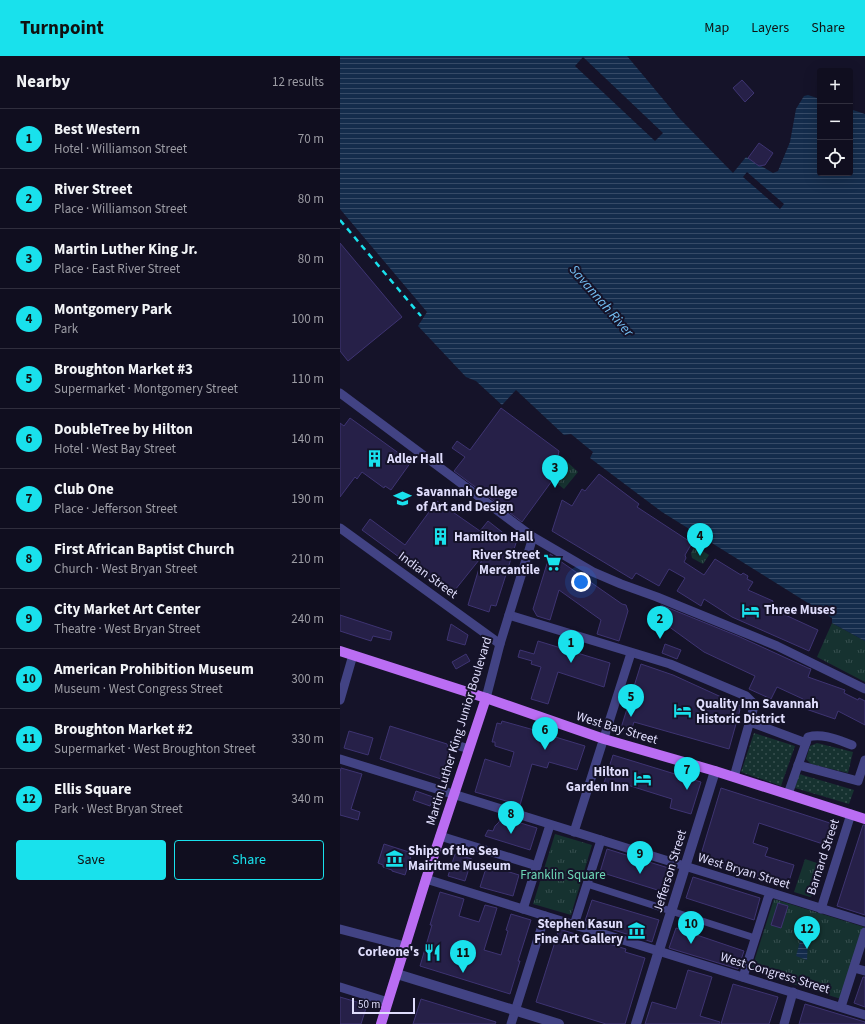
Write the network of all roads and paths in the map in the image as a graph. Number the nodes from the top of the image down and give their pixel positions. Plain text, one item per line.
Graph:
1 (340, 393) edge
2 (340, 528) edge
3 (533, 537) junction
4 (509, 615) junction
5 (500, 644) junction
6 (340, 651) edge
7 (631, 653) junction
8 (353, 655) junction
9 (865, 689) edge
10 (486, 698) junction
11 (340, 700) edge
12 (750, 722) junction
13 (604, 739) junction
14 (806, 743) junction
15 (453, 744) dead end
16 (852, 745) dead end
17 (469, 749) junction
18 (340, 759) edge
19 (865, 760) edge
20 (798, 766) junction
21 (715, 771) junction
22 (734, 777) junction
23 (454, 794) junction
24 (788, 794) junction
25 (851, 814) junction
26 (865, 819) edge
27 (550, 825) junction
28 (574, 832) junction
29 (440, 836) junction
30 (601, 840) junction
31 (537, 866) junction
32 (685, 867) junction
33 (426, 879) junction
34 (587, 884) junction
35 (771, 893) junction
36 (523, 909) junction
37 (820, 909) junction
38 (671, 911) junction
39 (545, 916) junction
40 (865, 922) edge
41 (574, 925) junction
42 (340, 929) edge
43 (865, 932) edge
44 (755, 938) junction
45 (405, 946) junction
46 (659, 951) junction
47 (854, 968) junction
48 (865, 971) edge
49 (397, 974) junction
50 (743, 977) junction
51 (340, 987) edge
52 (793, 992) junction
53 (388, 1002) junction
54 (841, 1007) junction
55 (515, 1010) junction
56 (865, 1015) edge
57 (381, 1024) edge
58 (511, 1024) edge
59 (559, 1024) edge
60 (636, 1024) edge
61 (784, 1024) edge

1 - 3 street
2 - 5 street, Indian Street
3 - 4 street, Martin Luther King Junior Boulevard
3 - 9 street
4 - 5 street, Martin Luther King Junior Boulevard
4 - 7 street
5 - 10 street, Martin Luther King Junior Boulevard
6 - 8 main road, West Bay Street
7 - 12 street
7 - 13 street
8 - 10 main road, West Bay Street
8 - 11 street
10 - 13 main road, West Bay Street
10 - 17 main road, Martin Luther King Junior Boulevard
12 - 14 street
12 - 22 street
13 - 21 main road, West Bay Street
13 - 28 street
14 - 16 street
14 - 20 street
15 - 17 street
17 - 23 main road, Martin Luther King Junior Boulevard
18 - 23 street, West Bryan Street
19 - 20 street
20 - 24 street
21 - 22 main road, West Bay Street
21 - 32 street, Jefferson Street
22 - 24 main road, West Bay Street
23 - 27 street, West Bryan Street
23 - 29 main road, Martin Luther King Junior Boulevard
24 - 25 main road, West Bay Street
25 - 26 main road, West Bay Street
25 - 37 street, Barnard Street
27 - 28 street, West Bryan Street
27 - 31 street
28 - 30 street, West Bryan Street
29 - 31 street
29 - 33 main road, Martin Luther King Junior Boulevard
30 - 32 street, West Bryan Street
30 - 34 street
31 - 36 street
32 - 35 street, West Bryan Street
32 - 38 street, Jefferson Street
33 - 36 street, West Congress Street
33 - 45 main road, Martin Luther King Junior Boulevard
34 - 38 street
34 - 41 street
35 - 37 street, West Bryan Street
35 - 44 street
36 - 39 street, West Congress Street
37 - 40 street, West Bryan Street
38 - 44 street
38 - 46 street, Jefferson Street
39 - 41 street, West Congress Street
39 - 55 street
41 - 46 street, West Congress Street
42 - 45 street
43 - 47 street
44 - 50 street
45 - 49 main road, Martin Luther King Junior Boulevard
46 - 50 street, West Congress Street
46 - 60 street, Jefferson Street
47 - 48 street
47 - 54 street
49 - 53 main road, Martin Luther King Junior Boulevard
49 - 55 street
50 - 52 street, West Congress Street
51 - 53 street
52 - 54 street, West Congress Street
52 - 61 street
53 - 57 main road, Martin Luther King Junior Boulevard
54 - 56 street, West Congress Street
55 - 58 street
55 - 59 street

